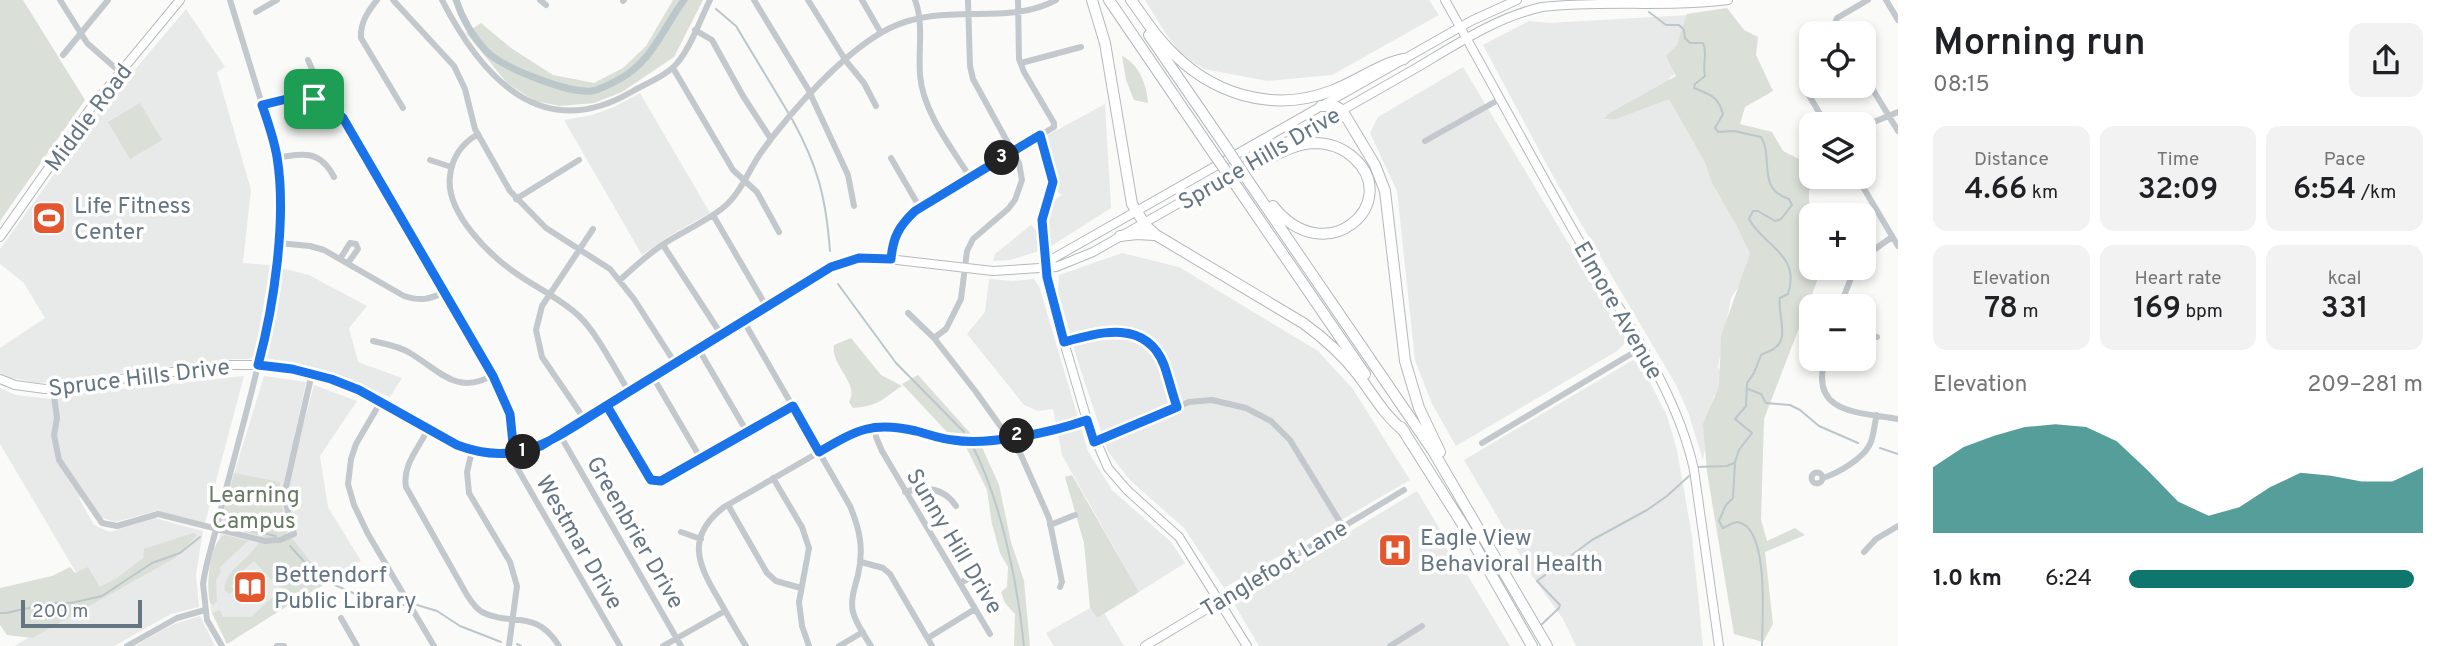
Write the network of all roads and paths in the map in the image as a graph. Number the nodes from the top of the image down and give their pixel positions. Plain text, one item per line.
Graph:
1 (60, 0) edge
2 (108, 0) edge
3 (180, 0) edge
4 (230, 0) edge
5 (276, 0) edge
6 (377, 0) edge
7 (393, 0) edge
8 (442, 0) edge
9 (710, 0) edge
10 (754, 0) edge
11 (808, 0) edge
12 (862, 0) edge
13 (915, 0) edge
14 (968, 0) edge
15 (1018, 0) edge
16 (1056, 0) edge
17 (1093, 0) edge
18 (1109, 0) edge
19 (1125, 0) edge
20 (1131, 0) edge
21 (1445, 0) edge
22 (1517, 0) edge
23 (1728, 0) edge
24 (1868, 0) edge
25 (1886, 0) edge
26 (256, 12) dead end
27 (1018, 12) junction
28 (969, 13) junction
29 (919, 17) junction
30 (1898, 20) edge
31 (1836, 21) edge
32 (1461, 27) junction
33 (695, 30) junction
34 (881, 33) junction
35 (80, 34) junction
36 (1468, 38) junction
37 (1081, 47) dead end
38 (63, 55) dead end
39 (1404, 59) junction
40 (308, 60) dead end
41 (846, 61) junction
42 (1021, 63) junction
43 (673, 68) junction
44 (120, 72) junction
45 (810, 94) junction
46 (1876, 94) edge
47 (314, 99) junction
48 (1500, 99) junction
49 (262, 105) junction
50 (876, 106) dead end
51 (1321, 106) junction
52 (403, 108) dead end
53 (1342, 110) junction
54 (1898, 112) edge
55 (1888, 114) junction
56 (1876, 120) edge
57 (1898, 131) edge
58 (478, 134) junction
59 (1040, 135) junction
60 (771, 139) junction
61 (1426, 141) dead end
62 (1013, 151) junction
63 (277, 158) junction
64 (891, 158) dead end
65 (430, 160) dead end
66 (579, 160) dead end
67 (451, 167) junction
68 (1236, 169) junction
69 (334, 177) dead end
70 (970, 177) junction
71 (744, 180) junction
72 (1251, 181) junction
73 (1864, 189) edge
74 (516, 199) junction
75 (854, 205) dead end
76 (920, 208) junction
77 (1137, 211) junction
78 (713, 215) junction
79 (1144, 223) junction
80 (593, 229) dead end
81 (779, 232) dead end
82 (1156, 235) junction
83 (1120, 236) junction
84 (0, 237) edge
85 (1892, 237) junction
86 (278, 243) junction
87 (663, 245) junction
88 (1898, 246) edge
89 (1876, 248) edge
90 (580, 249) junction
91 (340, 259) junction
92 (891, 259) junction
93 (348, 263) junction
94 (965, 267) junction
95 (1046, 267) junction
96 (620, 281) junction
97 (444, 292) junction
98 (550, 295) junction
99 (766, 306) junction
100 (908, 313) dead end
101 (743, 320) junction
102 (721, 334) junction
103 (934, 338) junction
104 (373, 341) dead end
105 (1064, 342) junction
106 (698, 348) junction
107 (1641, 348) junction
108 (676, 363) junction
109 (258, 365) junction
110 (1822, 371) edge
111 (312, 373) junction
112 (493, 376) junction
113 (653, 377) junction
114 (0, 379) edge
115 (53, 389) junction
116 (629, 392) junction
117 (380, 403) junction
118 (607, 406) junction
119 (793, 406) junction
120 (1177, 407) junction
121 (1877, 415) junction
122 (1898, 419) edge
123 (585, 420) junction
124 (1087, 420) junction
125 (876, 427) junction
126 (428, 429) junction
127 (1404, 431) junction
128 (747, 432) junction
129 (560, 435) junction
130 (1008, 437) junction
131 (1094, 442) junction
132 (1482, 443) dead end
133 (472, 451) junction
134 (819, 452) junction
135 (514, 454) junction
136 (701, 459) junction
137 (773, 478) junction
138 (1823, 478) dead end
139 (1454, 484) junction
140 (1404, 490) dead end
141 (905, 492) junction
142 (727, 505) junction
143 (956, 506) dead end
144 (1075, 515) dead end
145 (1050, 525) junction
146 (1898, 526) edge
147 (1343, 527) junction
148 (216, 529) junction
149 (681, 532) dead end
150 (701, 539) junction
151 (1864, 552) dead end
152 (861, 562) junction
153 (974, 576) dead end
154 (960, 583) junction
155 (1060, 587) dead end
156 (801, 588) junction
157 (1220, 601) junction
158 (975, 609) junction
159 (205, 610) junction
160 (725, 611) junction
161 (341, 618) dead end
162 (514, 618) junction
163 (1423, 626) dead end
164 (863, 632) junction
165 (990, 634) dead end
166 (677, 638) junction
167 (928, 638) junction
168 (127, 646) edge
169 (222, 646) edge
170 (277, 646) edge
171 (284, 646) edge
172 (357, 646) edge
173 (434, 646) edge
174 (509, 646) edge
175 (559, 646) edge
176 (620, 646) edge
177 (663, 646) edge
178 (681, 646) edge
179 (746, 646) edge
180 (809, 646) edge
181 (839, 646) edge
182 (871, 646) edge
183 (932, 646) edge
184 (1145, 646) edge
185 (1247, 646) edge
186 (1390, 646) edge
187 (1532, 646) edge
188 (1548, 646) edge
189 (1719, 646) edge

1 - 35 street
2 - 35 street
3 - 44 main road, Middle Road
4 - 49 street
5 - 26 street
6 - 52 street
7 - 58 street
8 - 43 street
9 - 33 street
10 - 45 street
11 - 41 street
12 - 34 street
13 - 29 street
14 - 28 street
15 - 27 street
16 - 27 street
17 - 77 highway
18 - 127 highway, bridge
19 - 68 highway, bridge
20 - 39 highway
21 - 32 main road, Elmore Avenue
22 - 32 main road, Spruce Hills Drive
23 - 36 main road, Spruce Hills Drive
24 - 31 street
25 - 30 street
27 - 28 street
27 - 42 street
28 - 29 street
28 - 62 street
29 - 34 street
29 - 70 street
32 - 36 main road, Elmore Avenue
32 - 39 main road, Spruce Hills Drive
33 - 43 street
33 - 60 street
34 - 41 street
35 - 38 street
35 - 44 street
36 - 48 main road, Elmore Avenue
36 - 53 main road, Spruce Hills Drive
37 - 42 street
39 - 51 main road, Spruce Hills Drive
40 - 47 street
41 - 45 street
41 - 50 street
42 - 59 street
43 - 71 street
44 - 84 main road, Middle Road
45 - 60 street
45 - 75 street
46 - 55 street
47 - 49 street
47 - 97 street, Westmar Drive
48 - 61 street
48 - 107 main road, Elmore Avenue
49 - 63 street
51 - 53 highway
51 - 77 main road, Spruce Hills Drive
53 - 68 main road, Spruce Hills Drive
53 - 139 highway
54 - 55 street
55 - 56 street
55 - 57 street
58 - 67 street
58 - 74 street
59 - 62 street
59 - 95 street
60 - 71 street
62 - 70 street
62 - 94 street
63 - 69 street
63 - 86 street
64 - 76 street
65 - 67 street
66 - 74 street
67 - 98 street
68 - 72 highway, bridge
68 - 72 highway
68 - 79 main road, Spruce Hills Drive
70 - 76 street
71 - 78 street
71 - 81 street
72 - 139 highway
73 - 85 street
74 - 90 street
76 - 92 street
77 - 79 highway
77 - 95 main road, Spruce Hills Drive
78 - 87 street
78 - 99 street
79 - 82 highway
79 - 83 main road, Spruce Hills Drive
80 - 90 street
82 - 83 highway
82 - 127 highway
83 - 95 main road, Spruce Hills Drive
85 - 88 street
85 - 89 street
86 - 91 street
86 - 109 street
87 - 96 street
87 - 102 street
90 - 96 street
90 - 98 street
91 - 93 street
91 - 93 street
92 - 94 main road, Spruce Hills Drive
92 - 99 main road, Spruce Hills Drive
93 - 97 street
94 - 95 main road, Spruce Hills Drive
94 - 103 street
95 - 105 main road
96 - 108 street
97 - 112 street, Westmar Drive
98 - 116 street
98 - 123 street
99 - 101 main road, Spruce Hills Drive
100 - 103 street
101 - 102 main road, Spruce Hills Drive
101 - 119 street
102 - 106 main road, Spruce Hills Drive
103 - 130 street
104 - 112 street
105 - 120 street
105 - 124 main road
106 - 108 main road, Spruce Hills Drive
106 - 128 street
107 - 132 street
107 - 189 main road, Elmore Avenue
108 - 113 main road, Spruce Hills Drive
109 - 111 main road, Spruce Hills Drive
109 - 115 main road, Spruce Hills Drive
109 - 148 street
110 - 121 street
111 - 117 main road, Spruce Hills Drive
111 - 148 street
112 - 135 street, Westmar Drive
113 - 116 main road, Spruce Hills Drive
113 - 136 street
114 - 115 main road, Spruce Hills Drive
115 - 148 street
116 - 118 main road, Spruce Hills Drive
117 - 126 main road, Spruce Hills Drive
117 - 173 street
118 - 123 main road, Spruce Hills Drive
118 - 136 street
119 - 128 street
119 - 134 street
120 - 131 street
120 - 147 street
121 - 122 street
121 - 138 street
123 - 129 main road, Spruce Hills Drive
124 - 130 street
124 - 131 main road
125 - 130 street
125 - 134 street
125 - 141 street, Sunny Hill Drive
126 - 133 main road, Spruce Hills Drive
126 - 162 street
127 - 187 highway
128 - 136 street
129 - 135 main road, Spruce Hills Drive
129 - 166 street, Greenbrier Drive
130 - 145 street
131 - 157 main road
133 - 135 main road, Spruce Hills Drive
133 - 162 street
134 - 137 street
134 - 152 street
135 - 176 street, Westmar Drive
137 - 142 street
137 - 156 street
139 - 188 highway
140 - 147 street, Tanglefoot Lane
141 - 143 street
141 - 154 street, Sunny Hill Drive
142 - 150 street
142 - 156 street
144 - 145 street
145 - 155 street
146 - 151 street
147 - 157 street, Tanglefoot Lane
148 - 159 street
149 - 150 street
150 - 160 street
152 - 164 street
152 - 167 street
153 - 154 street
154 - 158 street, Sunny Hill Drive
156 - 180 street
157 - 184 main road, Tanglefoot Lane
157 - 185 main road
158 - 165 street, Sunny Hill Drive
158 - 167 street
159 - 168 street
159 - 169 street
160 - 166 street
160 - 179 street
161 - 172 street
162 - 174 street
162 - 175 street
163 - 186 street
164 - 181 street
164 - 182 street
166 - 177 street
166 - 178 street, Greenbrier Drive
167 - 183 street
170 - 171 street

